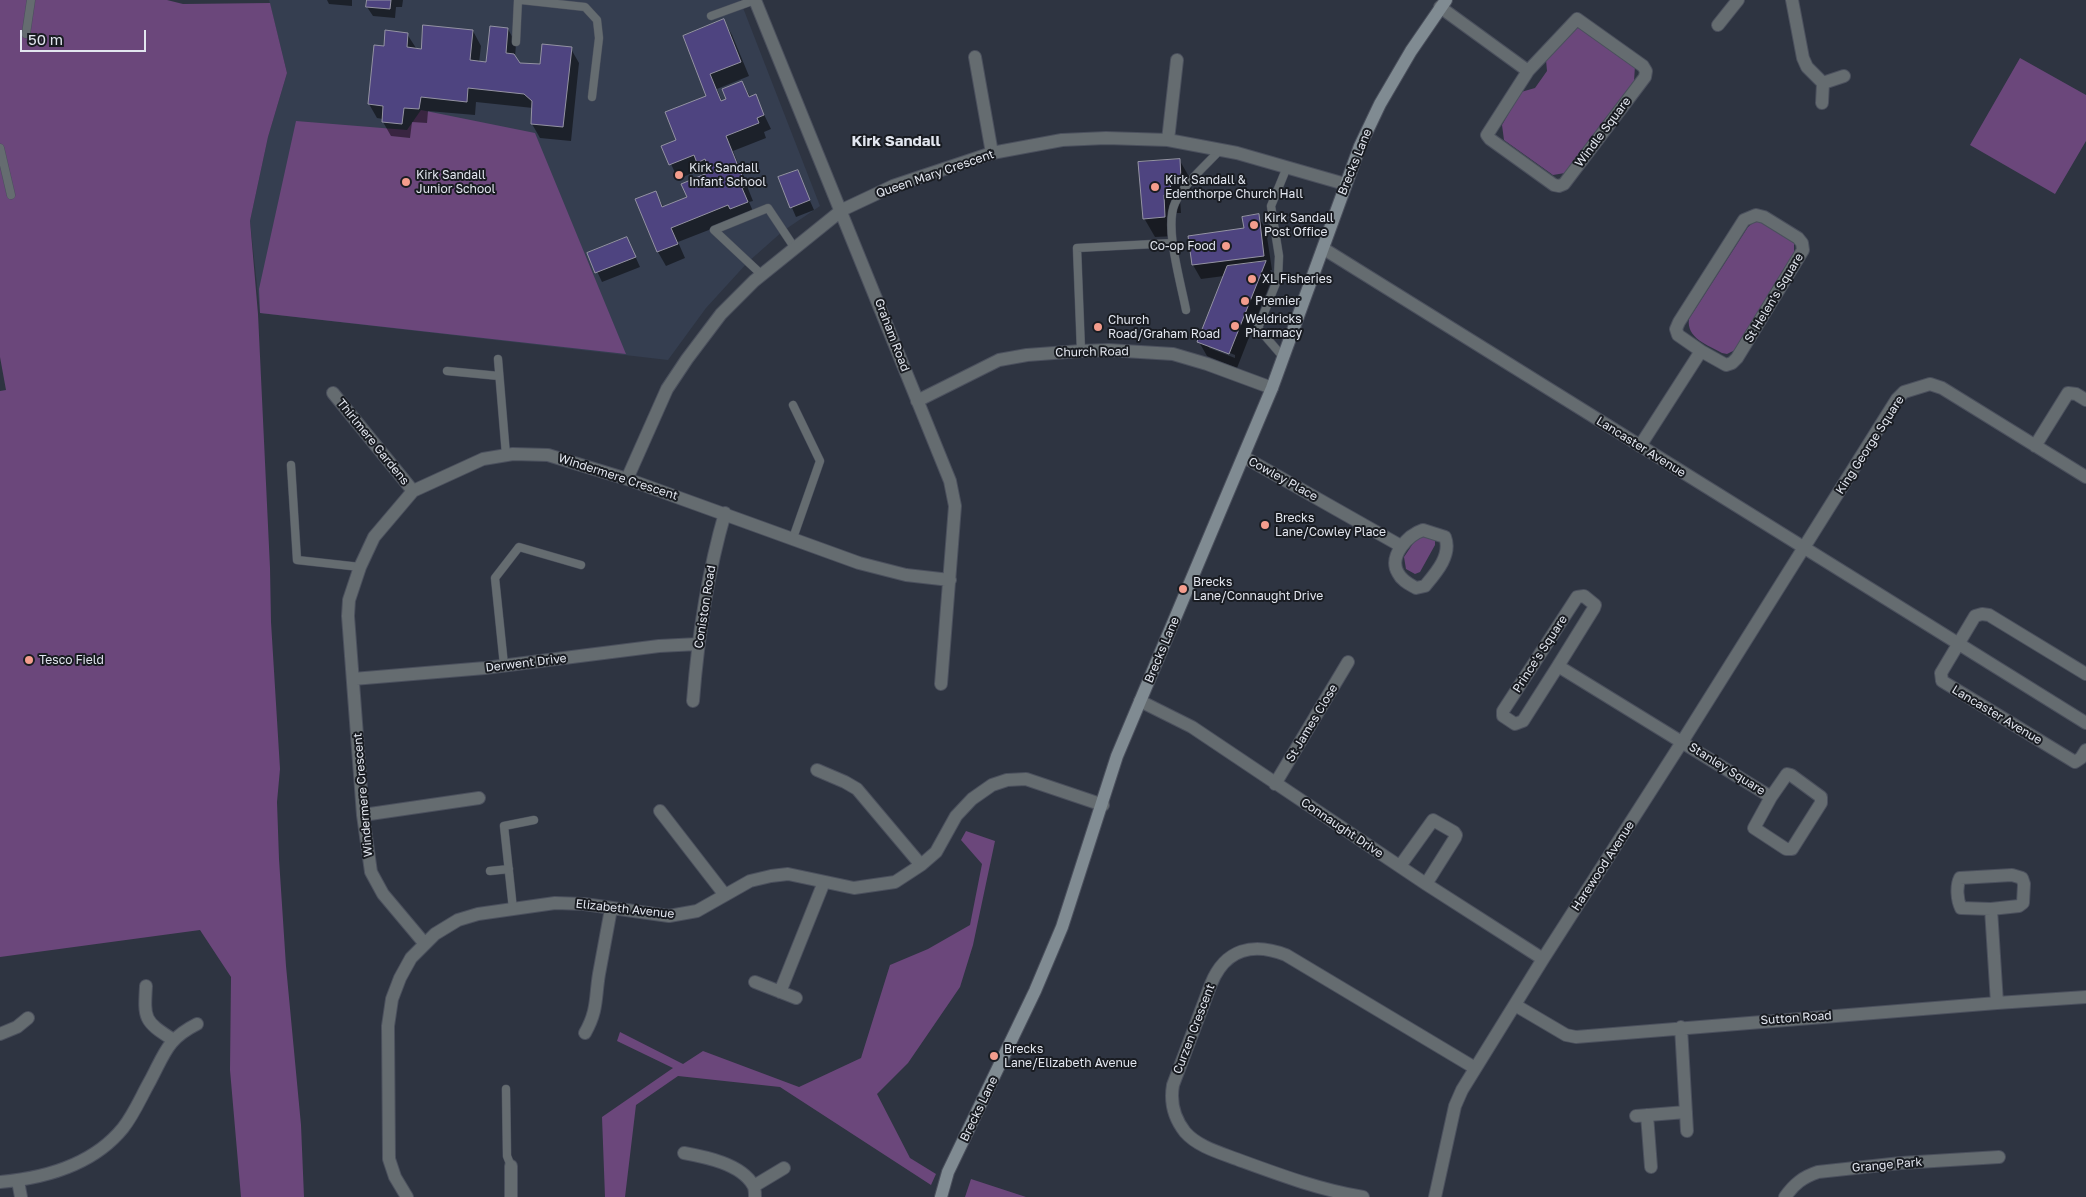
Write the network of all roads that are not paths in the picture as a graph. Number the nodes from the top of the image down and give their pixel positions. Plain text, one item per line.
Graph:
1 (31, 0) edge
2 (520, 0) edge
3 (755, 0) edge
4 (1738, 0) edge
5 (1792, 0) edge
6 (1443, 4) edge
7 (711, 16) dead end
8 (1718, 25) dead end
9 (26, 34) dead end
10 (516, 42) dead end
11 (975, 57) dead end
12 (1176, 60) dead end
13 (1528, 71) junction
14 (1844, 76) dead end
15 (1823, 83) junction
16 (592, 97) dead end
17 (1822, 104) dead end
18 (1168, 140) junction
19 (0, 148) edge
20 (1220, 150) junction
21 (992, 153) junction
22 (1287, 167) junction
23 (1345, 184) junction
24 (11, 195) dead end
25 (842, 210) junction
26 (1173, 243) junction
27 (794, 247) junction
28 (1324, 249) junction
29 (762, 275) junction
30 (1186, 310) dead end
31 (1082, 351) junction
32 (1700, 351) junction
33 (1284, 358) junction
34 (498, 359) dead end
35 (447, 371) dead end
36 (499, 376) junction
37 (1272, 388) junction
38 (333, 393) dead end
39 (2086, 400) edge
40 (917, 401) junction
41 (793, 405) dead end
42 (1640, 446) junction
43 (2035, 446) junction
44 (506, 455) junction
45 (1244, 457) junction
46 (291, 465) dead end
47 (2086, 477) edge
48 (627, 479) junction
49 (413, 491) junction
50 (725, 513) junction
51 (793, 538) junction
52 (1401, 546) junction
53 (1804, 549) junction
54 (581, 565) dead end
55 (360, 567) junction
56 (950, 580) junction
57 (1959, 643) junction
58 (698, 644) junction
59 (1348, 662) dead end
60 (504, 665) junction
61 (1558, 666) junction
62 (2086, 674) edge
63 (353, 679) junction
64 (941, 684) dead end
65 (693, 701) dead end
66 (1140, 702) junction
67 (2086, 723) edge
68 (1682, 742) junction
69 (2086, 750) edge
70 (817, 770) dead end
71 (1275, 784) junction
72 (1771, 797) junction
73 (479, 798) dead end
74 (1103, 805) junction
75 (660, 811) dead end
76 (363, 815) junction
77 (534, 820) dead end
78 (921, 865) junction
79 (1400, 866) junction
80 (508, 869) junction
81 (490, 871) dead end
82 (824, 882) junction
83 (1426, 884) junction
84 (725, 895) junction
85 (513, 909) junction
86 (611, 909) junction
87 (1991, 909) junction
88 (425, 944) junction
89 (1543, 958) junction
90 (755, 982) dead end
91 (146, 986) dead end
92 (780, 992) junction
93 (2086, 997) edge
94 (796, 998) dead end
95 (1996, 1003) junction
96 (1515, 1005) junction
97 (28, 1018) dead end
98 (197, 1024) dead end
99 (1681, 1027) junction
100 (585, 1033) dead end
101 (0, 1034) edge
102 (172, 1039) junction
103 (1475, 1068) junction
104 (506, 1088) dead end
105 (1686, 1112) junction
106 (1687, 1131) dead end
107 (684, 1153) dead end
108 (1999, 1157) dead end
109 (511, 1166) joint
110 (1651, 1167) dead end
111 (784, 1168) dead end
112 (18, 1181) junction
113 (0, 1182) edge
114 (755, 1192) edge
115 (21, 1197) edge
116 (407, 1197) edge
117 (512, 1197) edge
118 (941, 1197) edge
119 (1363, 1197) edge
120 (1435, 1197) edge
121 (1785, 1197) edge

1 - 9 lane
2 - 10 lane
2 - 16 lane
3 - 7 lane
3 - 25 street, Graham Road
4 - 8 street
5 - 15 street
6 - 13 street
6 - 23 street, Brecks Lane
11 - 21 street
12 - 18 street
13 - 13 street, Windle Square
14 - 15 street
15 - 17 street
18 - 20 street, Queen Mary Crescent
18 - 21 street, Queen Mary Crescent
19 - 24 lane
20 - 22 street, Queen Mary Crescent
20 - 26 lane
21 - 25 street, Queen Mary Crescent
22 - 23 street, Queen Mary Crescent
22 - 33 lane
23 - 28 street, Brecks Lane
25 - 27 street, Queen Mary Crescent
25 - 40 street, Graham Road
26 - 30 lane
26 - 31 lane
27 - 29 street, Queen Mary Crescent
27 - 29 lane
28 - 33 street, Brecks Lane
28 - 42 street, Lancaster Avenue
29 - 48 street, Queen Mary Crescent
31 - 37 street, Church Road
31 - 40 street, Church Road
32 - 32 street, St Helen's Square
32 - 42 street
33 - 37 street, Brecks Lane
34 - 36 lane
35 - 36 lane
36 - 44 lane
37 - 45 street, Brecks Lane
38 - 49 street, Thirlmere Gardens
39 - 43 street
40 - 56 street, Graham Road
41 - 51 lane
42 - 53 street, Lancaster Avenue
43 - 47 street, King George Square
43 - 53 street, King George Square
44 - 48 street, Windermere Crescent
44 - 49 street, Windermere Crescent
45 - 52 street, Cowley Place
45 - 66 street, Brecks Lane
46 - 55 lane
48 - 50 street, Windermere Crescent
49 - 55 street, Windermere Crescent
50 - 51 street, Windermere Crescent
50 - 58 street, Coniston Road
51 - 56 street, Windermere Crescent
52 - 52 street
53 - 57 street, Lancaster Avenue
53 - 68 street, Harewood Avenue
54 - 60 lane
55 - 63 street, Windermere Crescent
56 - 64 street, Graham Road
57 - 62 street, Lancaster Avenue
57 - 67 street, Lancaster Avenue
57 - 69 street, Lancaster Avenue
58 - 60 street, Derwent Drive
58 - 65 street, Coniston Road
59 - 71 street, St James Close
60 - 63 street, Derwent Drive
61 - 61 street, Prince's Square
61 - 68 street, Prince's Square
63 - 76 street, Windermere Crescent
66 - 71 street, Connaught Drive
66 - 74 street, Brecks Lane
68 - 72 street, Stanley Square
68 - 89 street, Harewood Avenue
70 - 78 street
71 - 79 street, Connaught Drive
72 - 72 street, Stanley Square
73 - 76 street
74 - 78 street, Elizabeth Avenue
74 - 118 street, Brecks Lane
75 - 84 street
76 - 88 street, Windermere Crescent
77 - 80 lane
78 - 82 street, Elizabeth Avenue
79 - 83 street, Connaught Drive
79 - 83 street
80 - 81 lane
80 - 85 lane
82 - 84 street, Elizabeth Avenue
82 - 92 street
83 - 89 street, Connaught Drive
84 - 86 street, Elizabeth Avenue
85 - 86 street, Elizabeth Avenue
85 - 88 street, Elizabeth Avenue
86 - 100 street
87 - 87 street
87 - 95 street
88 - 116 street, Elizabeth Avenue
89 - 96 street, Harewood Avenue
90 - 92 street
91 - 102 street
92 - 94 street
93 - 95 street, Sutton Road
95 - 99 street, Sutton Road
96 - 99 street, Sutton Road
96 - 103 street, Harewood Avenue
97 - 101 street
98 - 102 street
99 - 105 street
102 - 112 street
103 - 119 street, Curzen Crescent
103 - 120 street, Harewood Avenue
104 - 109 lane
105 - 106 street
105 - 110 street
107 - 114 street
108 - 121 street, Grange Park
109 - 117 street
111 - 114 street
112 - 113 street
112 - 115 street

